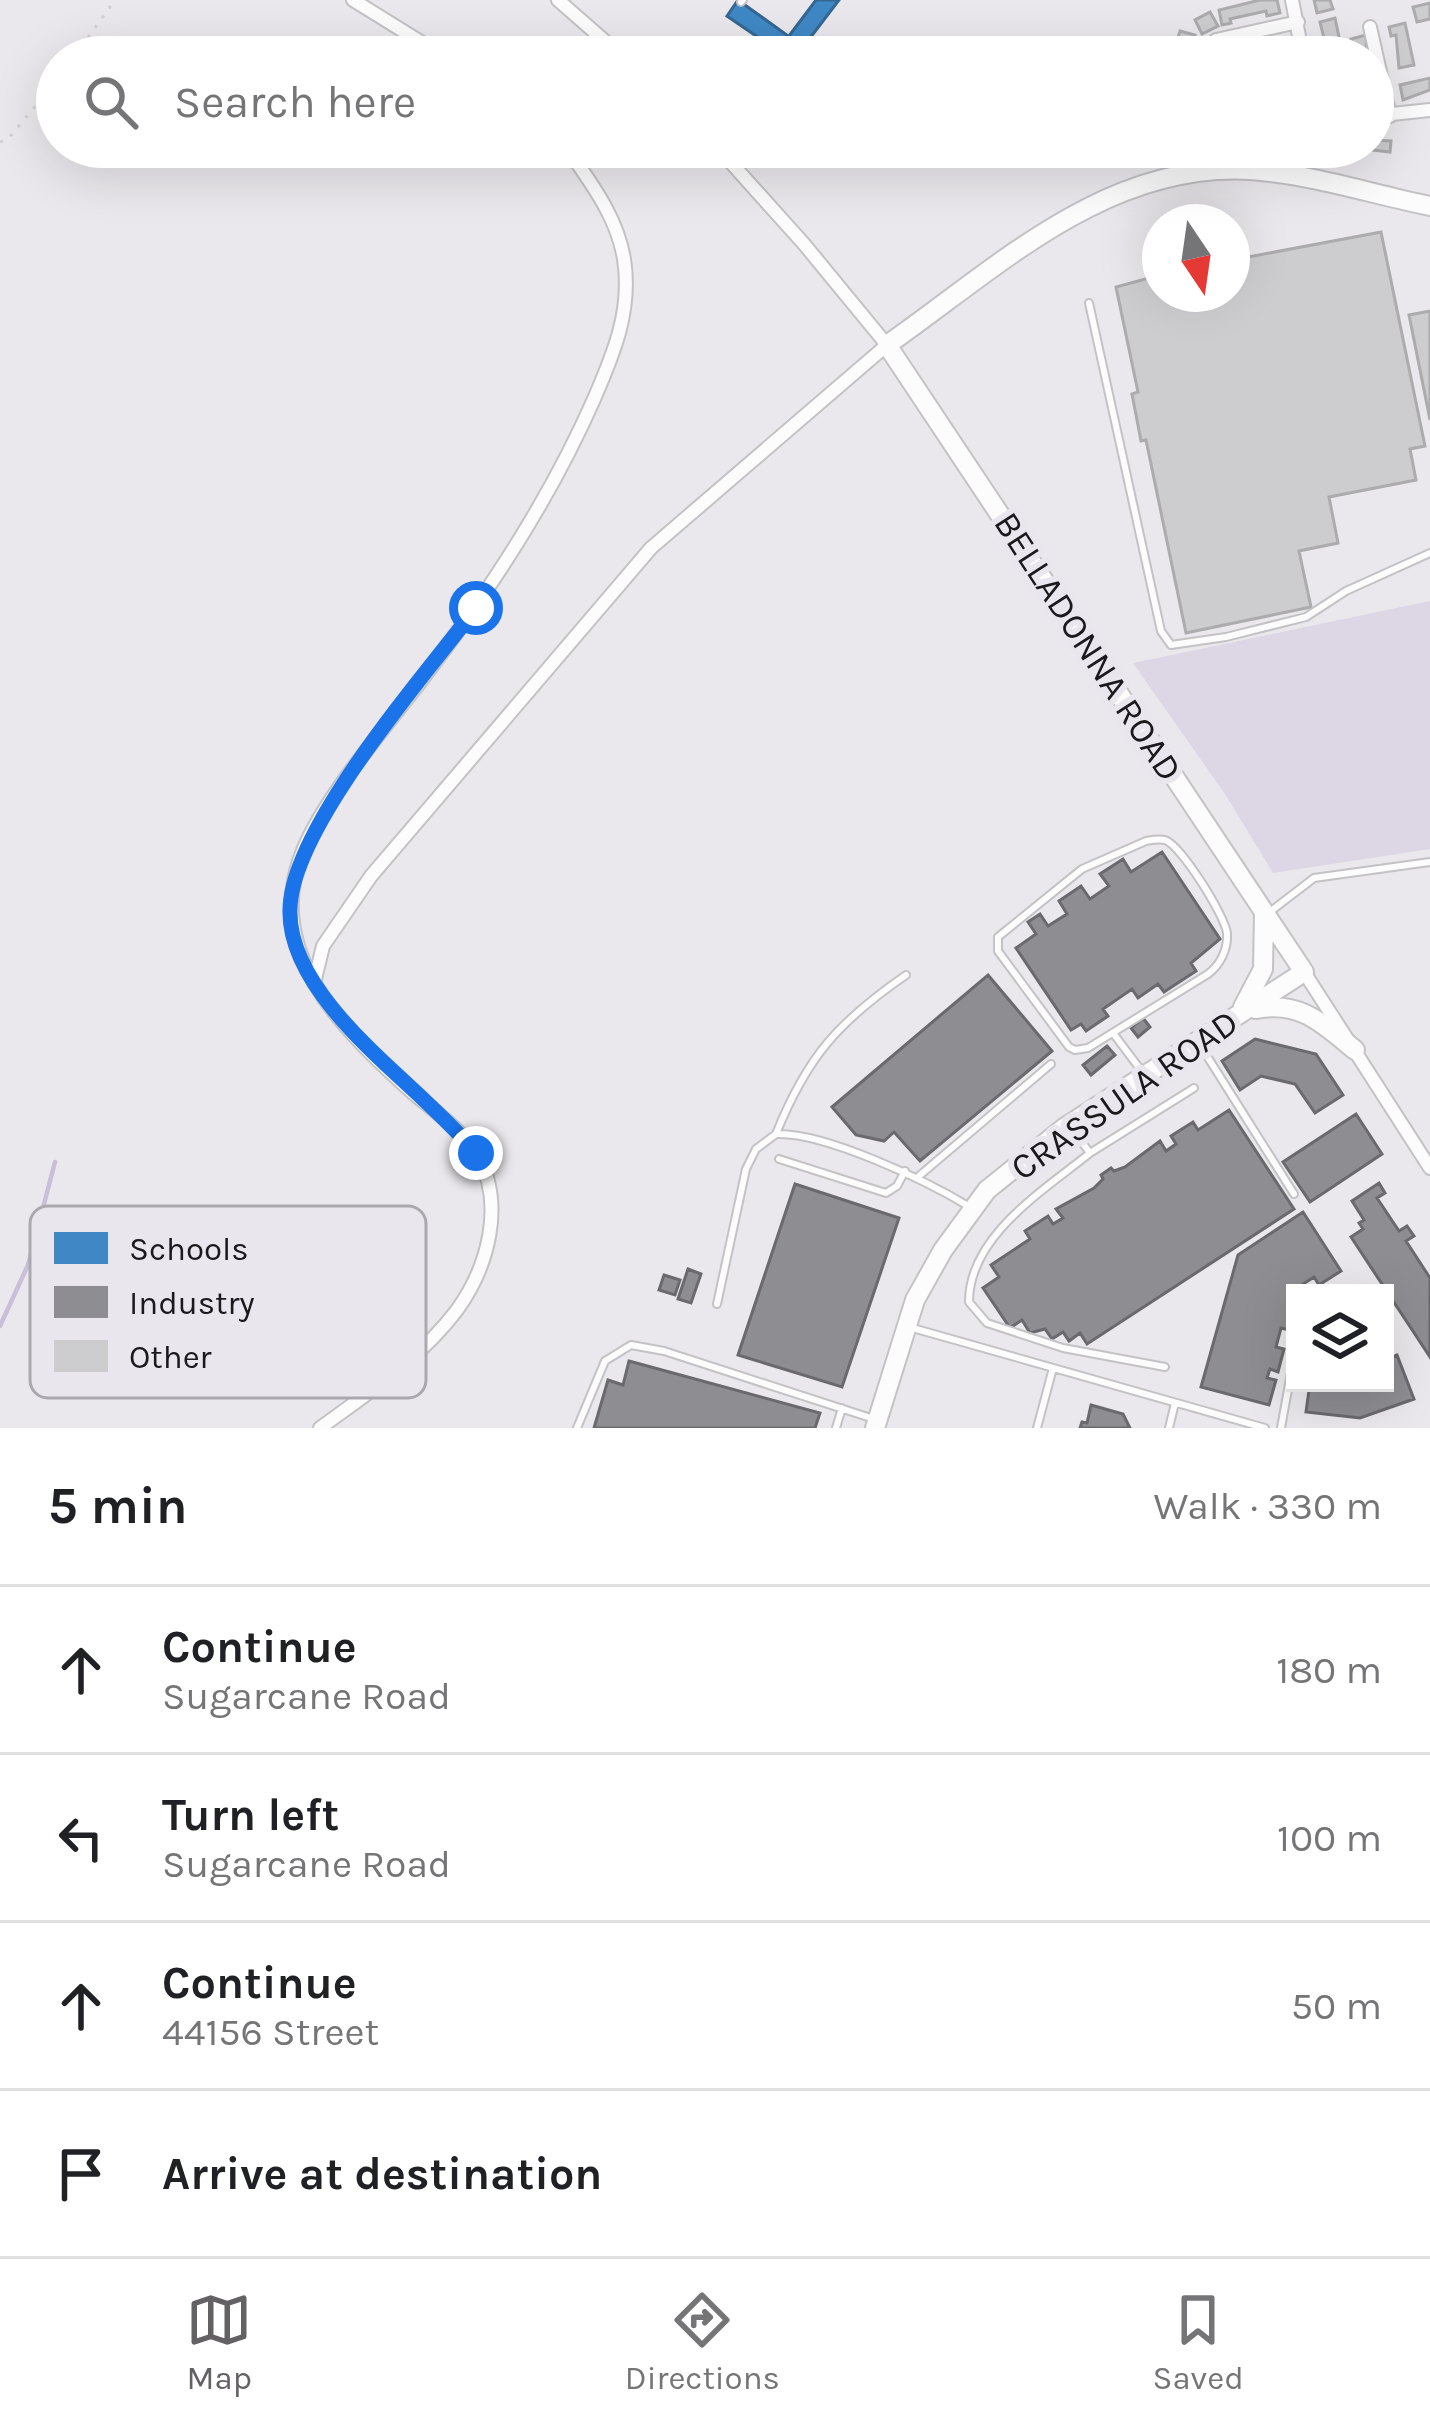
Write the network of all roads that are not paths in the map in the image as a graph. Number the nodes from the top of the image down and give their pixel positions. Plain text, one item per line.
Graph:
1 (353, 0) edge
2 (558, 0) edge
3 (1292, 0) edge
4 (1298, 22) junction
5 (1370, 27) dead end
6 (411, 36) edge
7 (599, 36) edge
8 (1234, 36) edge
9 (1300, 36) edge
10 (1372, 36) edge
11 (1430, 110) edge
12 (1394, 115) edge
13 (580, 168) edge
14 (736, 168) edge
15 (1289, 168) edge
16 (1288, 174) junction
17 (1430, 206) edge
18 (1089, 303) dead end
19 (887, 345) junction
20 (1430, 553) edge
21 (1430, 862) edge
22 (1265, 911) junction
23 (1304, 972) junction
24 (906, 975) dead end
25 (314, 979) junction
26 (1234, 1018) junction
27 (1113, 1033) junction
28 (1198, 1042) junction
29 (1355, 1050) junction
30 (1051, 1064) dead end
31 (1145, 1076) junction
32 (1194, 1088) dead end
33 (1069, 1125) junction
34 (776, 1134) junction
35 (1090, 1154) junction
36 (779, 1159) dead end
37 (1430, 1168) edge
38 (905, 1171) junction
39 (919, 1177) junction
40 (1294, 1194) dead end
41 (973, 1209) junction
42 (717, 1304) dead end
43 (905, 1326) junction
44 (426, 1344) edge
45 (1165, 1367) dead end
46 (1053, 1368) junction
47 (1287, 1392) edge
48 (358, 1398) edge
49 (1175, 1403) junction
50 (842, 1408) junction
51 (876, 1424) edge
52 (320, 1428) edge
53 (577, 1428) edge
54 (836, 1428) edge
55 (1037, 1428) edge
56 (1168, 1428) edge
57 (1265, 1428) edge
58 (1280, 1428) edge

1 - 6 street
2 - 7 street
3 - 4 street
4 - 8 street
4 - 9 street
5 - 10 street
11 - 12 street
13 - 25 street
14 - 19 street, BELLADONNA ROAD
15 - 16 street
16 - 17 street
16 - 19 street
18 - 20 lane
19 - 22 street, BELLADONNA ROAD
19 - 25 street
21 - 22 lane
22 - 23 street, BELLADONNA ROAD
22 - 26 street
23 - 26 street, CRASSULA ROAD
23 - 29 street, BELLADONNA ROAD
24 - 34 lane
25 - 44 street
26 - 28 street, CRASSULA ROAD
26 - 29 street
27 - 27 lane
27 - 31 lane
28 - 31 street, CRASSULA ROAD
28 - 40 lane
29 - 37 street, BELLADONNA ROAD
30 - 39 lane
31 - 33 street, CRASSULA ROAD
32 - 35 lane
33 - 35 lane
33 - 41 street, CRASSULA ROAD
34 - 38 lane
34 - 42 lane
35 - 45 lane
36 - 38 lane
38 - 39 lane
39 - 41 lane
41 - 43 street, CRASSULA ROAD
43 - 46 lane
43 - 51 street, CRASSULA ROAD
46 - 49 lane
46 - 55 lane
47 - 58 lane
48 - 52 street
49 - 56 lane
49 - 57 lane
50 - 51 lane
50 - 53 lane
50 - 54 lane

